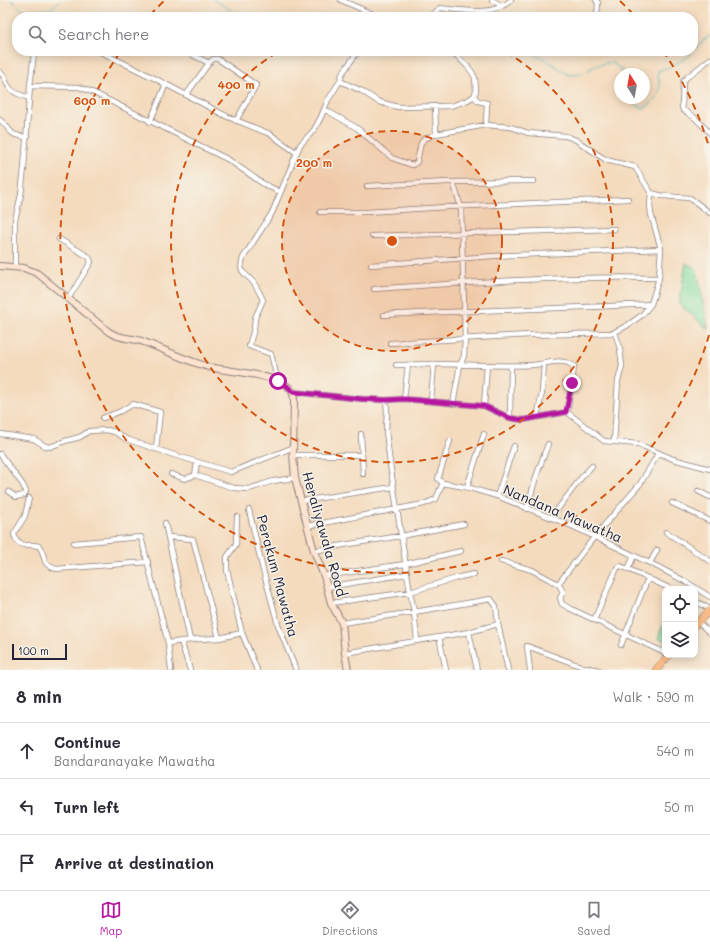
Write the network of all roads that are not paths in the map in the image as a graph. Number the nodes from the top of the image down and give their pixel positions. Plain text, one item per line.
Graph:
1 (341, 0) edge
2 (492, 0) edge
3 (511, 0) edge
4 (596, 0) edge
5 (502, 6) junction
6 (368, 12) edge
7 (436, 12) edge
8 (597, 12) edge
9 (34, 56) edge
10 (109, 56) edge
11 (195, 56) edge
12 (355, 56) edge
13 (457, 56) edge
14 (710, 59) edge
15 (209, 63) junction
16 (0, 72) edge
17 (340, 81) junction
18 (166, 84) junction
19 (30, 86) junction
20 (186, 94) junction
21 (474, 96) junction
22 (26, 97) dead end
23 (435, 106) junction
24 (324, 109) junction
25 (0, 120) edge
26 (236, 121) junction
27 (150, 122) junction
28 (486, 125) junction
29 (710, 133) edge
30 (436, 134) junction
31 (27, 137) junction
32 (297, 153) junction
33 (534, 181) dead end
34 (453, 182) junction
35 (367, 186) dead end
36 (280, 192) junction
37 (651, 193) junction
38 (628, 199) dead end
39 (461, 207) junction
40 (320, 212) dead end
41 (710, 213) edge
42 (614, 229) dead end
43 (461, 234) junction
44 (372, 236) dead end
45 (59, 239) dead end
46 (661, 249) junction
47 (462, 258) junction
48 (371, 265) dead end
49 (0, 266) edge
50 (15, 267) junction
51 (659, 278) junction
52 (462, 282) junction
53 (374, 289) dead end
54 (68, 299) junction
55 (651, 304) junction
56 (463, 310) junction
57 (384, 315) dead end
58 (615, 332) junction
59 (465, 338) junction
60 (390, 343) dead end
61 (434, 364) junction
62 (544, 364) junction
63 (396, 365) dead end
64 (408, 365) junction
65 (460, 365) junction
66 (487, 366) junction
67 (511, 366) junction
68 (287, 386) junction
69 (293, 392) junction
70 (404, 399) junction
71 (386, 400) junction
72 (431, 401) junction
73 (453, 404) junction
74 (484, 406) junction
75 (566, 412) junction
76 (537, 417) junction
77 (104, 418) dead end
78 (510, 418) junction
79 (0, 434) edge
80 (362, 434) dead end
81 (484, 434) dead end
82 (450, 441) dead end
83 (614, 442) junction
84 (548, 444) dead end
85 (514, 446) dead end
86 (294, 447) junction
87 (156, 449) junction
88 (0, 454) edge
89 (658, 454) junction
90 (293, 455) junction
91 (362, 455) junction
92 (197, 462) junction
93 (592, 466) dead end
94 (710, 469) edge
95 (171, 474) dead end
96 (363, 474) dead end
97 (195, 475) junction
98 (295, 478) junction
99 (443, 483) junction
100 (393, 487) junction
101 (466, 487) junction
102 (698, 491) dead end
103 (9, 492) dead end
104 (497, 496) junction
105 (710, 497) edge
106 (29, 498) dead end
107 (301, 501) junction
108 (672, 503) dead end
109 (527, 509) junction
110 (249, 510) dead end
111 (397, 510) junction
112 (237, 517) dead end
113 (551, 518) junction
114 (710, 521) edge
115 (165, 523) dead end
116 (464, 524) dead end
117 (307, 526) junction
118 (666, 532) dead end
119 (401, 536) junction
120 (595, 536) junction
121 (168, 537) junction
122 (74, 543) dead end
123 (657, 550) dead end
124 (314, 551) junction
125 (461, 551) dead end
126 (634, 556) junction
127 (501, 561) dead end
128 (710, 561) edge
129 (148, 562) junction
130 (405, 564) junction
131 (650, 564) junction
132 (628, 569) junction
133 (407, 574) junction
134 (474, 574) dead end
135 (324, 576) junction
136 (648, 578) junction
137 (558, 584) junction
138 (665, 586) edge
139 (327, 587) junction
140 (410, 592) junction
141 (710, 597) edge
142 (331, 603) junction
143 (698, 603) edge
144 (710, 609) edge
145 (414, 612) junction
146 (594, 620) junction
147 (698, 622) edge
148 (342, 623) junction
149 (498, 624) junction
150 (698, 625) edge
151 (468, 632) junction
152 (242, 633) junction
153 (710, 633) edge
154 (624, 634) junction
155 (439, 637) junction
156 (218, 638) junction
157 (190, 640) junction
158 (417, 640) junction
159 (181, 641) junction
160 (168, 643) junction
161 (621, 645) dead end
162 (662, 652) edge
163 (345, 653) junction
164 (667, 658) edge
165 (659, 669) edge
166 (171, 670) edge
167 (190, 670) edge
168 (257, 670) edge
169 (296, 670) edge
170 (348, 670) edge
171 (446, 670) edge
172 (477, 670) edge
173 (508, 670) edge
174 (530, 670) edge
175 (599, 670) edge

1 - 6 street
2 - 5 street
3 - 5 street
4 - 8 street
5 - 7 street
9 - 19 street
10 - 18 street
11 - 15 street
12 - 17 street
13 - 21 street
14 - 29 street
15 - 20 street
15 - 26 street
16 - 22 street
17 - 23 street
17 - 24 street
18 - 20 street
18 - 27 street
19 - 27 street
19 - 31 street
20 - 26 street
21 - 23 street
21 - 28 street
23 - 30 street
24 - 30 street
24 - 32 street
25 - 31 street
26 - 32 street
27 - 36 street
28 - 30 street
28 - 37 street
31 - 50 street
32 - 36 street
33 - 34 street
34 - 35 street
34 - 39 street
36 - 68 street
37 - 41 street
37 - 46 street
38 - 39 street
39 - 40 street
39 - 43 street
42 - 43 street
43 - 44 street
43 - 47 street
45 - 54 street
46 - 47 street
46 - 51 street
47 - 48 street
47 - 52 street
49 - 50 street
50 - 54 street
51 - 52 street
51 - 55 street
52 - 53 street
52 - 56 street
54 - 68 street
55 - 56 street
55 - 58 street
56 - 57 street
56 - 59 street
58 - 59 street
58 - 83 street
59 - 60 street
59 - 65 street
61 - 64 street
61 - 65 street
61 - 72 street
62 - 67 street
62 - 75 street
62 - 76 street
63 - 64 street
64 - 70 street
65 - 66 street
65 - 73 street
66 - 67 street
66 - 74 street
67 - 78 street
68 - 69 street
69 - 71 street
69 - 86 street, Heraliyawala Road
70 - 71 street
70 - 72 street
71 - 100 street
72 - 73 street
73 - 74 street
74 - 78 street
75 - 76 street
75 - 83 street
76 - 78 street
77 - 87 street
79 - 87 street
80 - 91 street
81 - 101 street
82 - 99 street
83 - 89 street
84 - 109 street
85 - 104 street
86 - 90 street, Heraliyawala Road
86 - 92 street
87 - 92 street
88 - 103 street
89 - 94 street
89 - 120 street
90 - 91 street
90 - 98 street, Heraliyawala Road
91 - 96 street
92 - 97 street
93 - 113 street
95 - 97 street
97 - 98 street
98 - 107 street, Heraliyawala Road
99 - 101 street, Nandana Mawatha
99 - 111 street
100 - 107 street
100 - 111 street
101 - 104 street, Nandana Mawatha
102 - 105 street
104 - 109 street, Nandana Mawatha
106 - 129 street
107 - 117 street, Heraliyawala Road
108 - 114 street
109 - 113 street, Nandana Mawatha
110 - 169 street, Perakum Mawatha
111 - 117 street
111 - 119 street
112 - 152 street
113 - 120 street, Nandana Mawatha
115 - 121 street
116 - 119 street
117 - 124 street, Heraliyawala Road
118 - 128 street
119 - 124 street
119 - 130 street
120 - 126 street, Nandana Mawatha
120 - 137 street
121 - 156 street
121 - 157 street
122 - 129 street
123 - 131 street
124 - 135 street, Heraliyawala Road
125 - 130 street
126 - 131 street, Nandana Mawatha
126 - 132 street
127 - 137 street
129 - 160 street
130 - 133 street
130 - 135 street
131 - 141 street, Nandana Mawatha
132 - 136 street
132 - 146 street
133 - 139 street
133 - 140 street
134 - 140 street
135 - 139 street, Heraliyawala Road
136 - 138 street
136 - 154 street
137 - 146 street
139 - 142 street, Heraliyawala Road
140 - 142 street
140 - 145 street
142 - 148 street, Heraliyawala Road
143 - 144 street
144 - 147 main road
145 - 148 street
145 - 149 street
145 - 158 street
146 - 154 street
148 - 163 street, Heraliyawala Road
149 - 151 street
149 - 173 street
150 - 153 street
151 - 155 street
151 - 172 street
152 - 156 street
152 - 168 street
154 - 161 street
154 - 162 street
155 - 158 street
155 - 171 street
156 - 157 street
157 - 159 street
158 - 163 street
159 - 160 street
159 - 167 street
160 - 166 street
163 - 170 street, Heraliyawala Road
164 - 165 main road
174 - 175 street

